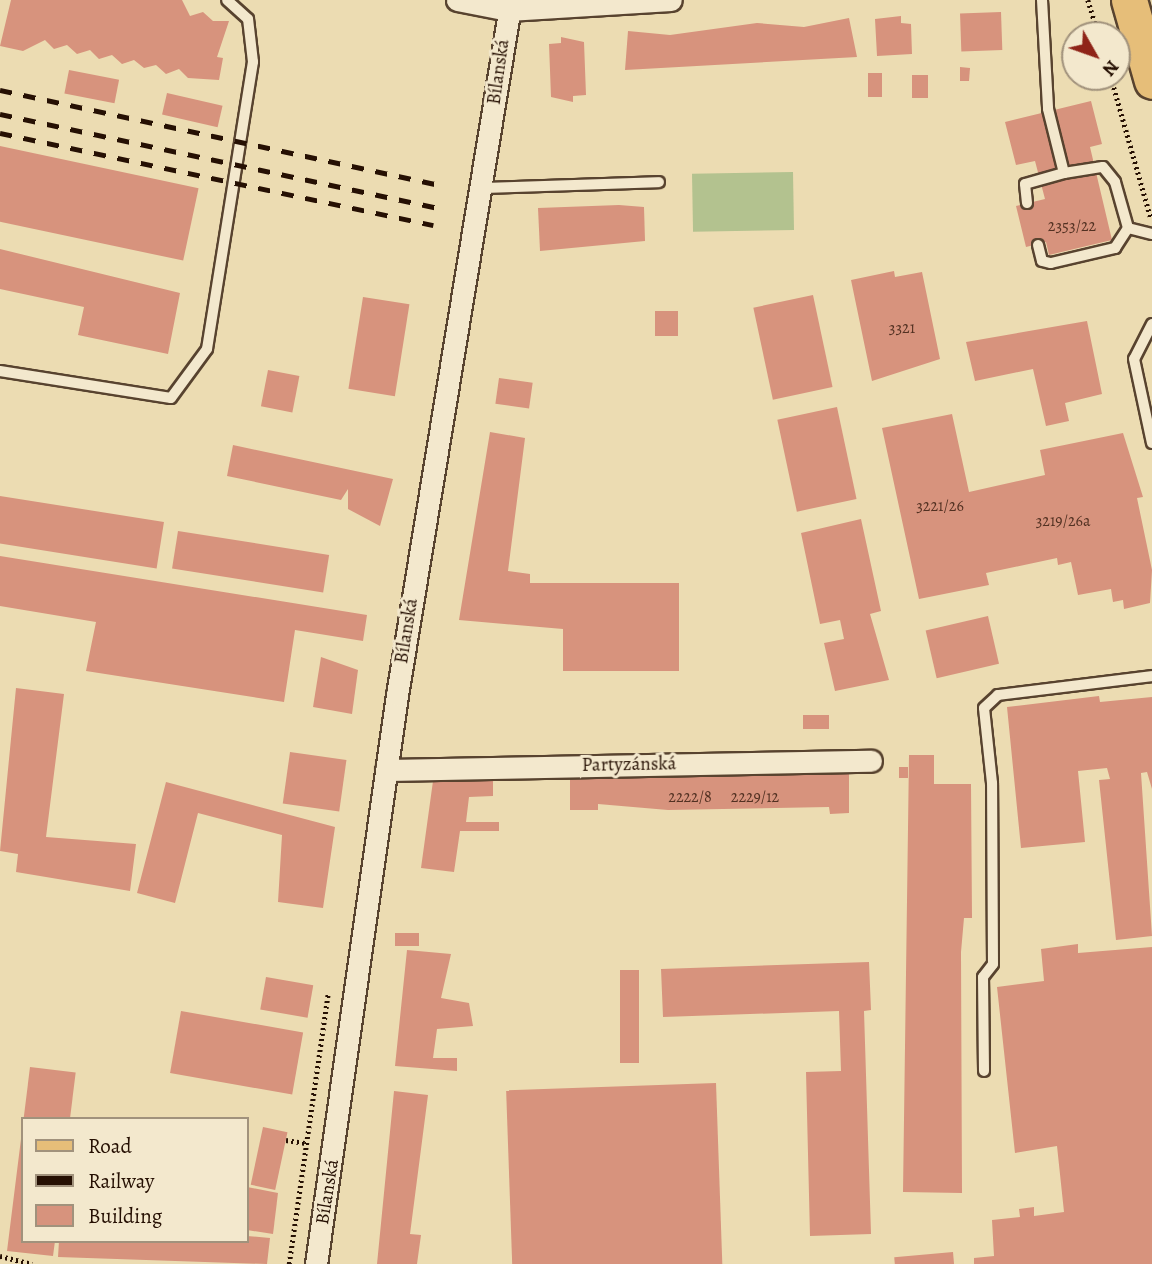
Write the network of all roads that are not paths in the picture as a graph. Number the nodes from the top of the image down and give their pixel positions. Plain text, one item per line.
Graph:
1 (228, 0) edge
2 (457, 0) edge
3 (671, 0) edge
4 (1042, 0) edge
5 (1129, 0) edge
6 (510, 5) edge
7 (1152, 81) edge
8 (1064, 173) junction
9 (659, 182) dead end
10 (482, 188) junction
11 (1027, 204) dead end
12 (1128, 228) junction
13 (1152, 234) edge
14 (1038, 245) dead end
15 (1152, 324) edge
16 (0, 370) edge
17 (1152, 443) edge
18 (1152, 676) edge
19 (872, 761) dead end
20 (386, 769) junction
21 (984, 1071) dead end
22 (316, 1264) edge

1 - 16 lane
2 - 6 street
3 - 6 street
4 - 8 lane
5 - 7 main road
6 - 10 street, Bílanská
8 - 11 lane
8 - 12 lane
9 - 10 lane
10 - 20 street, Bílanská
12 - 13 lane
12 - 14 lane
15 - 17 lane
18 - 21 lane
19 - 20 street, Partyzánská
20 - 22 street, Bílanská

